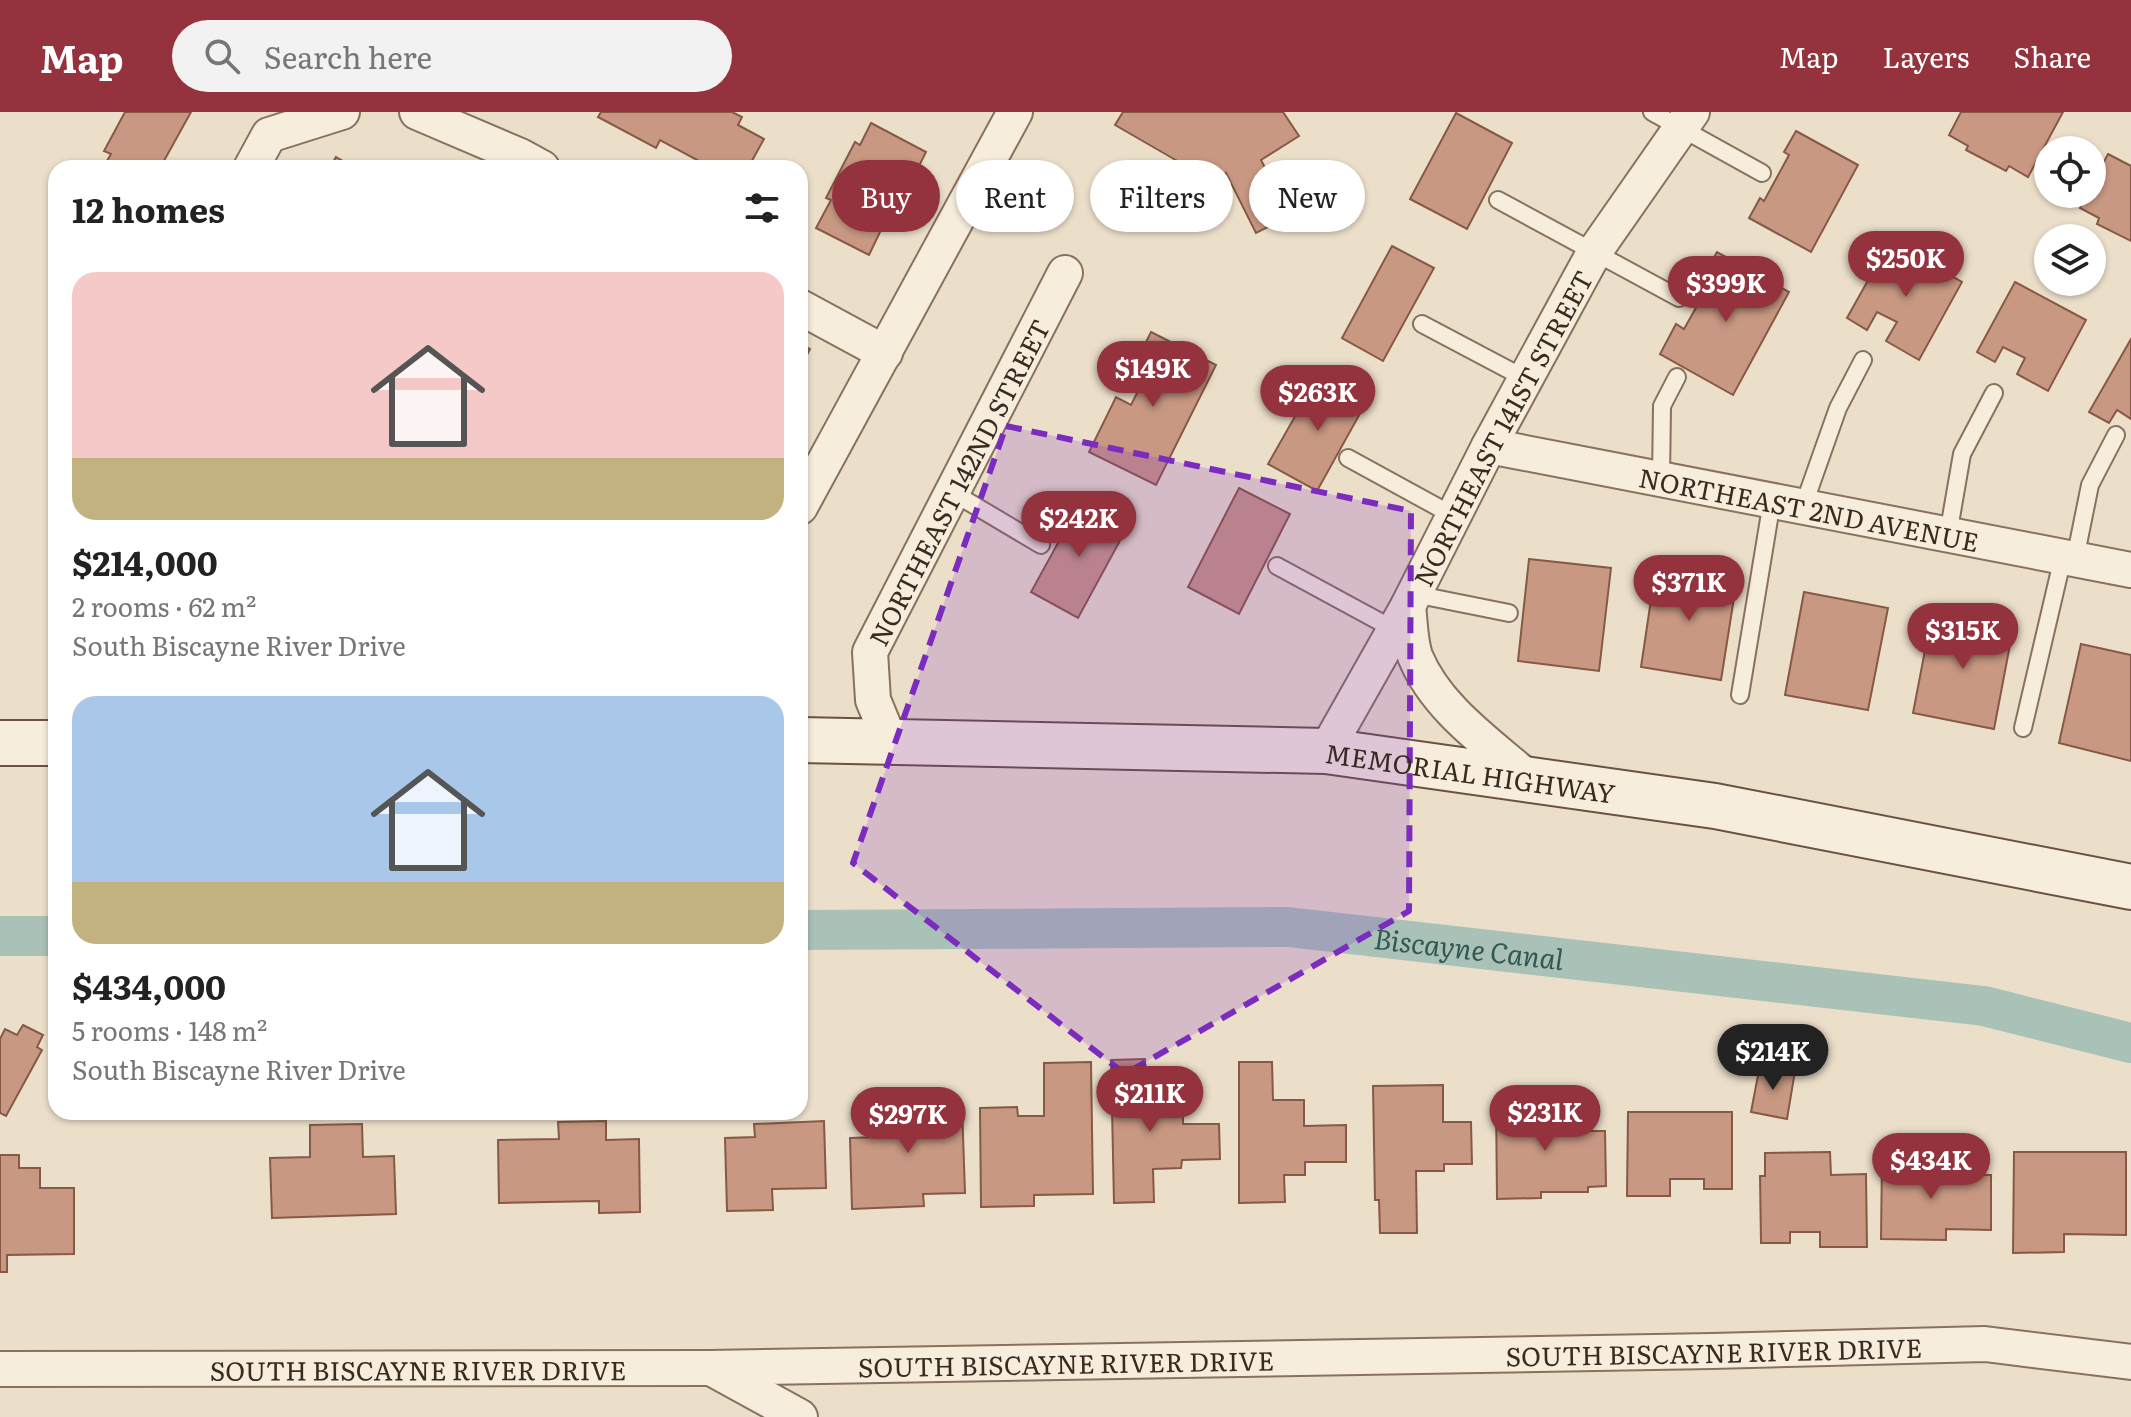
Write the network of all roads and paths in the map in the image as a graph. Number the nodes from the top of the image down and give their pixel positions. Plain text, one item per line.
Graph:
1 (342, 112) edge
2 (417, 112) edge
3 (1015, 112) edge
4 (1675, 117) edge
5 (255, 160) edge
6 (527, 160) edge
7 (1762, 173) dead end
8 (1498, 200) dead end
9 (1595, 251) junction
10 (1065, 273) dead end
11 (1679, 298) dead end
12 (808, 311) edge
13 (1422, 324) dead end
14 (885, 353) junction
15 (1863, 360) dead end
16 (1677, 377) dead end
17 (1526, 379) junction
18 (1994, 393) dead end
19 (2116, 435) dead end
20 (1489, 446) junction
21 (1348, 458) dead end
22 (1661, 479) junction
23 (952, 492) junction
24 (808, 493) edge
25 (1788, 504) junction
26 (1454, 516) junction
27 (1948, 535) junction
28 (1041, 545) dead end
29 (2069, 558) junction
30 (1277, 566) dead end
31 (2131, 570) edge
32 (1406, 610) junction
33 (1509, 613) dead end
34 (1740, 695) dead end
35 (2023, 728) dead end
36 (808, 740) edge
37 (890, 741) junction
38 (0, 743) edge
39 (48, 743) edge
40 (1326, 751) junction
41 (1529, 779) junction
42 (2131, 887) edge
43 (2131, 1362) edge
44 (709, 1368) junction
45 (0, 1369) edge
46 (800, 1417) edge

1 - 5 street
2 - 6 street
3 - 14 street
4 - 7 lane
4 - 9 street, NORTHEAST 141ST STREET
8 - 9 lane
9 - 11 lane
9 - 17 street, NORTHEAST 141ST STREET
10 - 23 street, NORTHEAST 142ND STREET
12 - 14 street
13 - 17 lane
14 - 24 street
15 - 25 lane
16 - 22 lane
17 - 20 street, NORTHEAST 141ST STREET
18 - 27 lane
19 - 29 lane
20 - 22 street, NORTHEAST 2ND AVENUE
20 - 26 street, NORTHEAST 141ST STREET
21 - 26 lane
22 - 25 street, NORTHEAST 2ND AVENUE
23 - 28 lane
23 - 37 street, NORTHEAST 142ND STREET
25 - 27 street, NORTHEAST 2ND AVENUE
25 - 34 lane
26 - 32 street, NORTHEAST 141ST STREET
27 - 29 street, NORTHEAST 2ND AVENUE
29 - 31 street, NORTHEAST 2ND AVENUE
29 - 35 lane
30 - 32 lane
32 - 33 lane
32 - 40 street, NORTHEAST 141ST STREET
32 - 41 street
36 - 37 street, MEMORIAL HIGHWAY
37 - 40 street, MEMORIAL HIGHWAY
38 - 39 street
40 - 41 street, MEMORIAL HIGHWAY
41 - 42 street, MEMORIAL HIGHWAY
43 - 44 street, SOUTH BISCAYNE RIVER DRIVE
44 - 45 street, SOUTH BISCAYNE RIVER DRIVE
44 - 46 street

